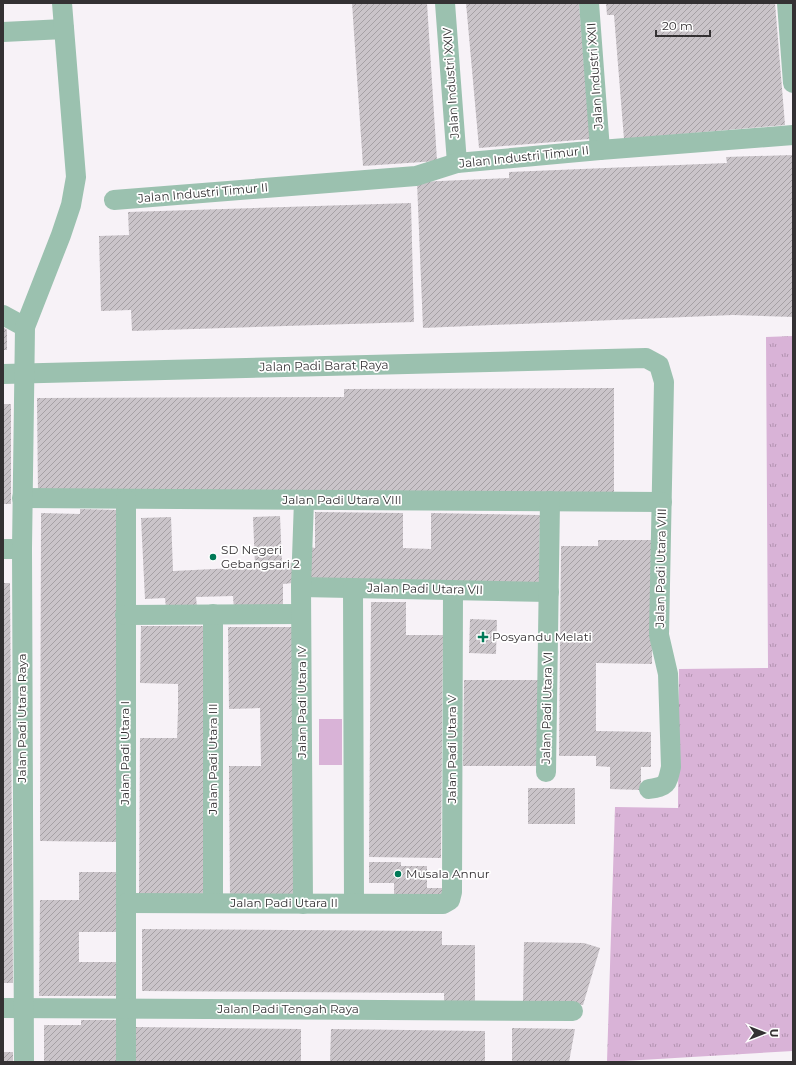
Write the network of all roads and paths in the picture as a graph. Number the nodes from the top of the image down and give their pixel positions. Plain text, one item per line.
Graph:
1 (62, 3) edge
2 (445, 3) edge
3 (589, 3) edge
4 (787, 3) edge
5 (64, 29) junction
6 (3, 32) edge
7 (793, 83) edge
8 (793, 135) edge
9 (600, 150) junction
10 (457, 163) junction
11 (114, 200) dead end
12 (3, 314) edge
13 (25, 327) junction
14 (646, 358) joint
15 (24, 363) junction
16 (3, 374) edge
17 (22, 498) junction
18 (126, 499) junction
19 (304, 500) junction
20 (550, 501) junction
21 (662, 502) junction
22 (12, 549) edge
23 (301, 587) junction
24 (353, 588) junction
25 (453, 590) junction
26 (549, 592) junction
27 (213, 614) junction
28 (301, 614) junction
29 (125, 615) junction
30 (546, 772) dead end
31 (649, 789) dead end
32 (126, 903) junction
33 (213, 903) junction
34 (354, 903) junction
35 (303, 904) junction
36 (443, 904) joint
37 (23, 1007) junction
38 (3, 1008) edge
39 (127, 1008) junction
40 (573, 1011) dead end
41 (24, 1062) edge
42 (126, 1062) edge

1 - 5 street, Jalan Padi Utara Raya
2 - 10 street, Jalan Industri XXIV
3 - 9 street, Jalan Industri XXII
4 - 7 street
5 - 6 street
5 - 13 street, Jalan Padi Utara Raya
8 - 9 street, Jalan Industri Timur II
9 - 10 street, Jalan Industri Timur II
10 - 11 street, Jalan Industri Timur II
12 - 13 street
13 - 15 street, Jalan Padi Utara Raya
14 - 15 street, Jalan Padi Barat Raya
14 - 21 street, Jalan Padi Utara VIII
15 - 16 street, Jalan Padi Barat Raya
15 - 17 street, Jalan Padi Utara Raya
17 - 18 street, Jalan Padi Utara VIII
17 - 22 street, Jalan Padi Utara Raya
18 - 19 street, Jalan Padi Utara VIII
18 - 29 street, Jalan Padi Utara I
19 - 20 street, Jalan Padi Utara VIII
19 - 23 street, Jalan Padi Utara IV
20 - 21 street, Jalan Padi Utara VIII
20 - 26 street, Jalan Padi Utara VI
21 - 31 street, Jalan Padi Utara VIII
22 - 37 street, Jalan Padi Utara Raya
23 - 24 street, Jalan Padi Utara VII
23 - 28 street, Jalan Padi Utara IV
24 - 25 street, Jalan Padi Utara VII
24 - 34 street
25 - 26 street, Jalan Padi Utara VII
25 - 36 street, Jalan Padi Utara V
26 - 30 street, Jalan Padi Utara VI
27 - 28 street
27 - 29 street
27 - 33 street, Jalan Padi Utara III
28 - 35 street, Jalan Padi Utara IV
29 - 32 street, Jalan Padi Utara I
32 - 33 street, Jalan Padi Utara II
32 - 39 street, Jalan Padi Utara I
33 - 35 street, Jalan Padi Utara II
34 - 35 street, Jalan Padi Utara II
34 - 36 street, Jalan Padi Utara II
37 - 38 street, Jalan Padi Tengah Raya
37 - 39 street, Jalan Padi Tengah Raya
37 - 41 street, Jalan Padi Utara Raya
39 - 40 street, Jalan Padi Tengah Raya
39 - 42 street, Jalan Padi Utara I

